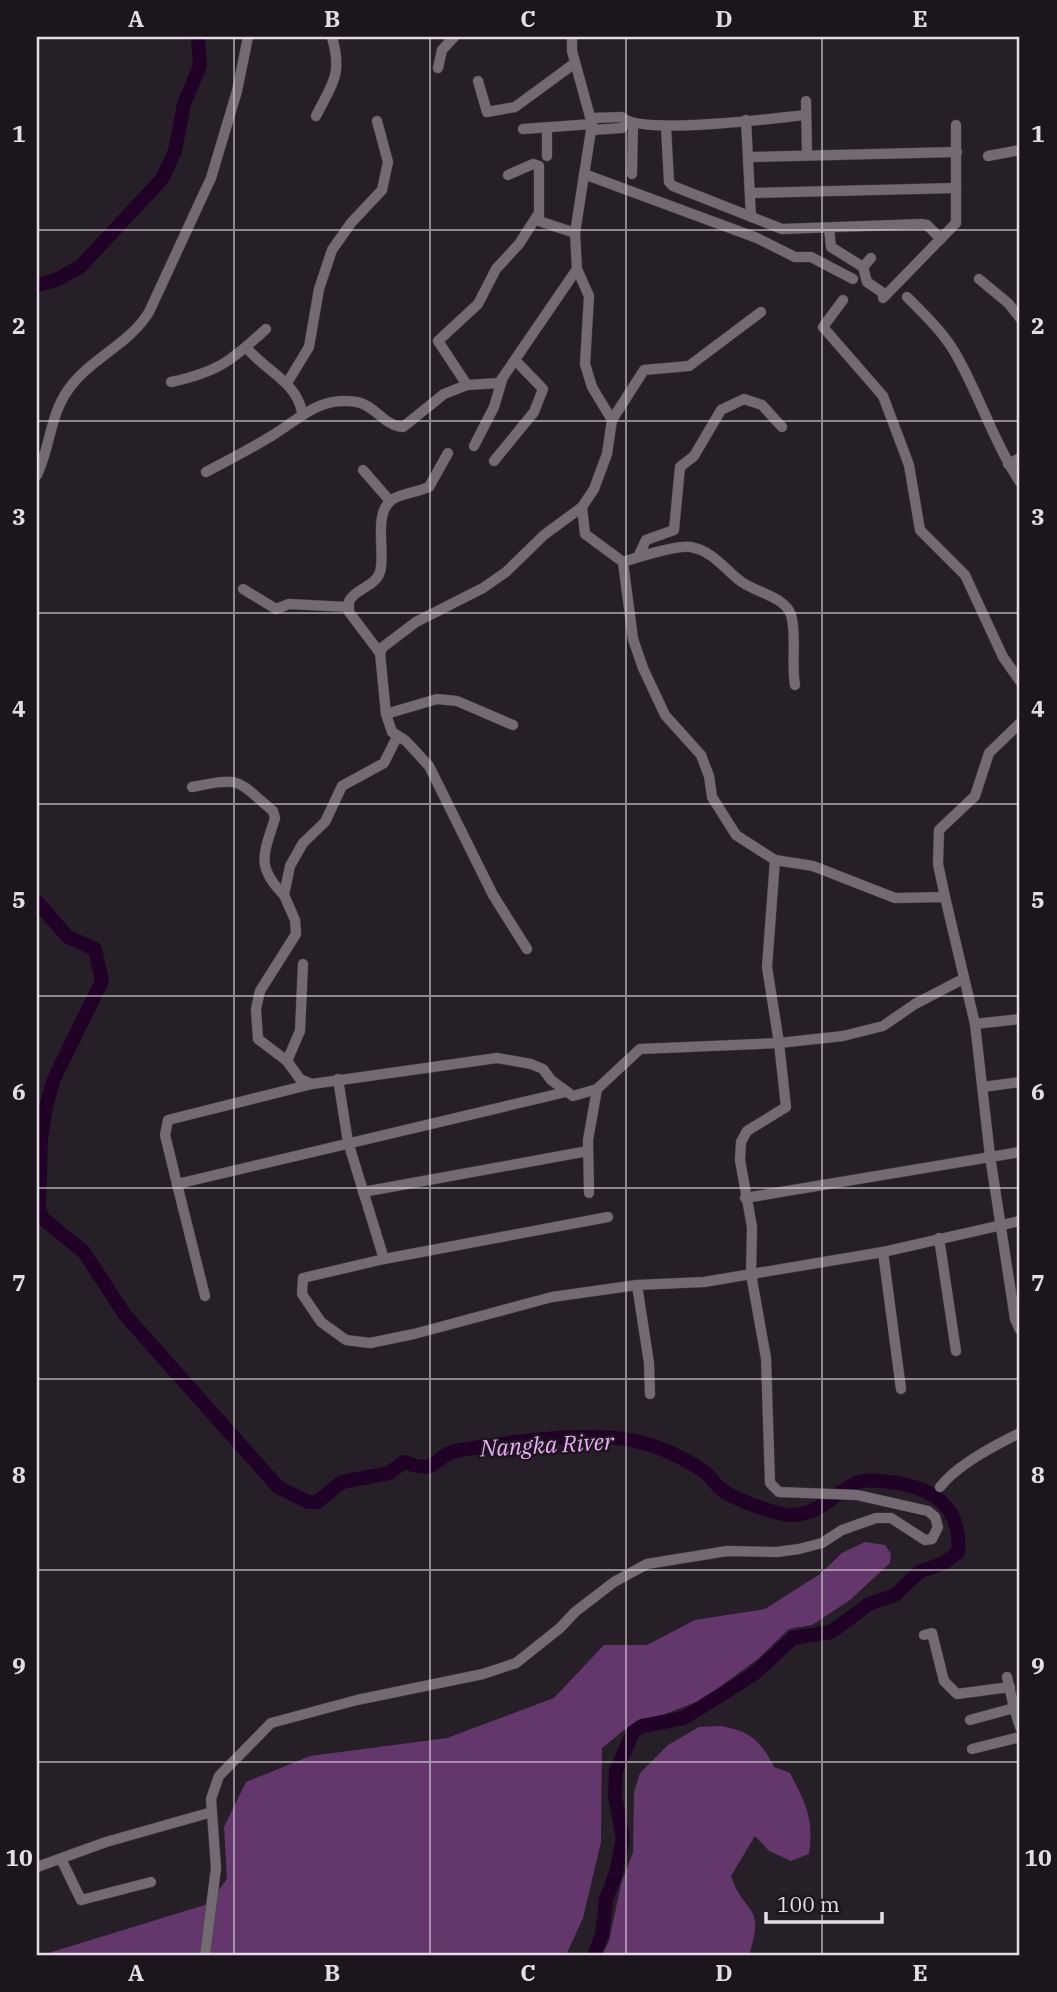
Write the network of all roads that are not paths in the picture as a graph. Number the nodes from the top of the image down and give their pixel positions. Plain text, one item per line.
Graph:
1 (248, 37) edge
2 (332, 37) edge
3 (454, 37) edge
4 (572, 37) edge
5 (575, 63) junction
6 (438, 68) dead end
7 (478, 81) dead end
8 (806, 100) dead end
9 (806, 115) junction
10 (316, 116) dead end
11 (746, 120) junction
12 (377, 121) dead end
13 (630, 123) junction
14 (592, 124) junction
15 (956, 125) dead end
16 (666, 127) junction
17 (547, 128) junction
18 (523, 129) dead end
19 (1020, 150) edge
20 (957, 152) junction
21 (807, 154) junction
22 (547, 156) dead end
23 (988, 156) dead end
24 (749, 157) junction
25 (584, 174) junction
26 (632, 174) dead end
27 (508, 175) dead end
28 (956, 188) junction
29 (750, 193) junction
30 (537, 216) junction
31 (751, 217) junction
32 (829, 228) junction
33 (575, 233) junction
34 (941, 239) junction
35 (871, 258) dead end
36 (863, 267) junction
37 (577, 269) junction
38 (853, 279) dead end
39 (979, 279) dead end
40 (907, 297) dead end
41 (843, 300) dead end
42 (761, 312) dead end
43 (1020, 318) edge
44 (266, 329) dead end
45 (246, 347) junction
46 (516, 361) junction
47 (502, 379) junction
48 (170, 382) dead end
49 (287, 383) junction
50 (467, 385) junction
51 (302, 412) junction
52 (612, 421) junction
53 (782, 427) dead end
54 (474, 446) dead end
55 (448, 453) dead end
56 (1020, 457) edge
57 (494, 461) dead end
58 (1008, 464) junction
59 (363, 470) dead end
60 (206, 472) dead end
61 (37, 475) edge
62 (1020, 482) edge
63 (390, 501) junction
64 (582, 507) junction
65 (638, 558) junction
66 (623, 562) junction
67 (243, 589) dead end
68 (348, 607) junction
69 (380, 653) junction
70 (1020, 681) edge
71 (794, 685) dead end
72 (386, 714) junction
73 (1020, 723) edge
74 (513, 725) dead end
75 (397, 737) junction
76 (192, 787) dead end
77 (775, 860) junction
78 (284, 895) junction
79 (945, 897) junction
80 (527, 949) dead end
81 (303, 964) dead end
82 (963, 979) junction
83 (1020, 1019) edge
84 (975, 1024) junction
85 (779, 1043) junction
86 (287, 1061) junction
87 (338, 1079) junction
88 (1020, 1082) edge
89 (312, 1084) junction
90 (983, 1087) junction
91 (597, 1089) junction
92 (566, 1092) junction
93 (348, 1142) junction
94 (588, 1151) junction
95 (1020, 1152) edge
96 (990, 1156) junction
97 (177, 1184) junction
98 (363, 1192) junction
99 (589, 1193) dead end
100 (745, 1198) junction
101 (608, 1217) dead end
102 (1020, 1221) edge
103 (1001, 1225) junction
104 (939, 1238) junction
105 (883, 1252) junction
106 (384, 1259) junction
107 (751, 1274) junction
108 (637, 1285) junction
109 (1016, 1292) edge
110 (205, 1296) dead end
111 (1020, 1330) edge
112 (956, 1351) dead end
113 (901, 1389) dead end
114 (650, 1394) dead end
115 (1020, 1433) edge
116 (940, 1487) dead end
117 (924, 1635) dead end
118 (1017, 1708) edge
119 (970, 1720) dead end
120 (1020, 1727) edge
121 (1020, 1737) edge
122 (972, 1749) dead end
123 (212, 1812) junction
124 (61, 1859) junction
125 (37, 1867) edge
126 (151, 1882) dead end
127 (205, 1955) edge

1 - 61 street
2 - 10 street
3 - 6 street
4 - 5 street
5 - 7 street
5 - 14 street
8 - 9 street
9 - 11 street
9 - 21 street
11 - 16 street
11 - 24 street
12 - 49 street
13 - 14 street
13 - 16 street
13 - 26 street
14 - 17 street
14 - 25 street
15 - 20 street
16 - 31 street
17 - 18 street
17 - 22 street
19 - 23 street
20 - 21 street
20 - 28 street
21 - 24 street
24 - 29 street
25 - 33 street
25 - 38 street
27 - 30 street
28 - 29 street
28 - 34 street
29 - 31 street
30 - 33 street
30 - 50 street
31 - 32 street
32 - 34 street
32 - 36 street
33 - 37 street
34 - 36 street
35 - 36 street
37 - 46 street
37 - 52 street
39 - 43 street
40 - 58 street
41 - 70 street
42 - 52 street
44 - 45 street
45 - 48 street
45 - 49 street
46 - 47 street
46 - 57 street
47 - 50 street
47 - 54 street
49 - 51 street
50 - 51 street
51 - 60 street
52 - 64 street
53 - 65 street
55 - 63 street
56 - 58 street
58 - 62 street
59 - 63 street
63 - 68 street
64 - 66 street
64 - 69 street
65 - 66 street
65 - 71 street
66 - 77 street
67 - 68 street
68 - 69 street
69 - 72 street
72 - 74 street
72 - 75 street
73 - 79 street
75 - 78 street
75 - 80 street
76 - 78 street
77 - 79 street
77 - 85 street
78 - 86 street
79 - 82 street
81 - 86 street
82 - 84 street
82 - 85 street
83 - 84 street
84 - 90 street
85 - 91 street
85 - 100 street
86 - 89 street
87 - 89 street
87 - 92 street
87 - 93 street
88 - 90 street
89 - 97 street
90 - 96 street
91 - 92 street
91 - 94 street
92 - 93 street
93 - 97 street
93 - 98 street
94 - 98 street
94 - 99 street
95 - 96 street
96 - 100 street
96 - 103 street
97 - 110 street
98 - 106 street
100 - 107 street
101 - 106 street
102 - 103 street
103 - 104 street
103 - 109 street
104 - 105 street
104 - 112 street
105 - 107 street
105 - 113 street
106 - 108 street
107 - 108 street
107 - 123 street
108 - 114 street
109 - 111 street
115 - 116 street
117 - 118 street
118 - 119 street
118 - 120 street
121 - 122 street
123 - 124 street
123 - 127 street
124 - 125 street
124 - 126 street

